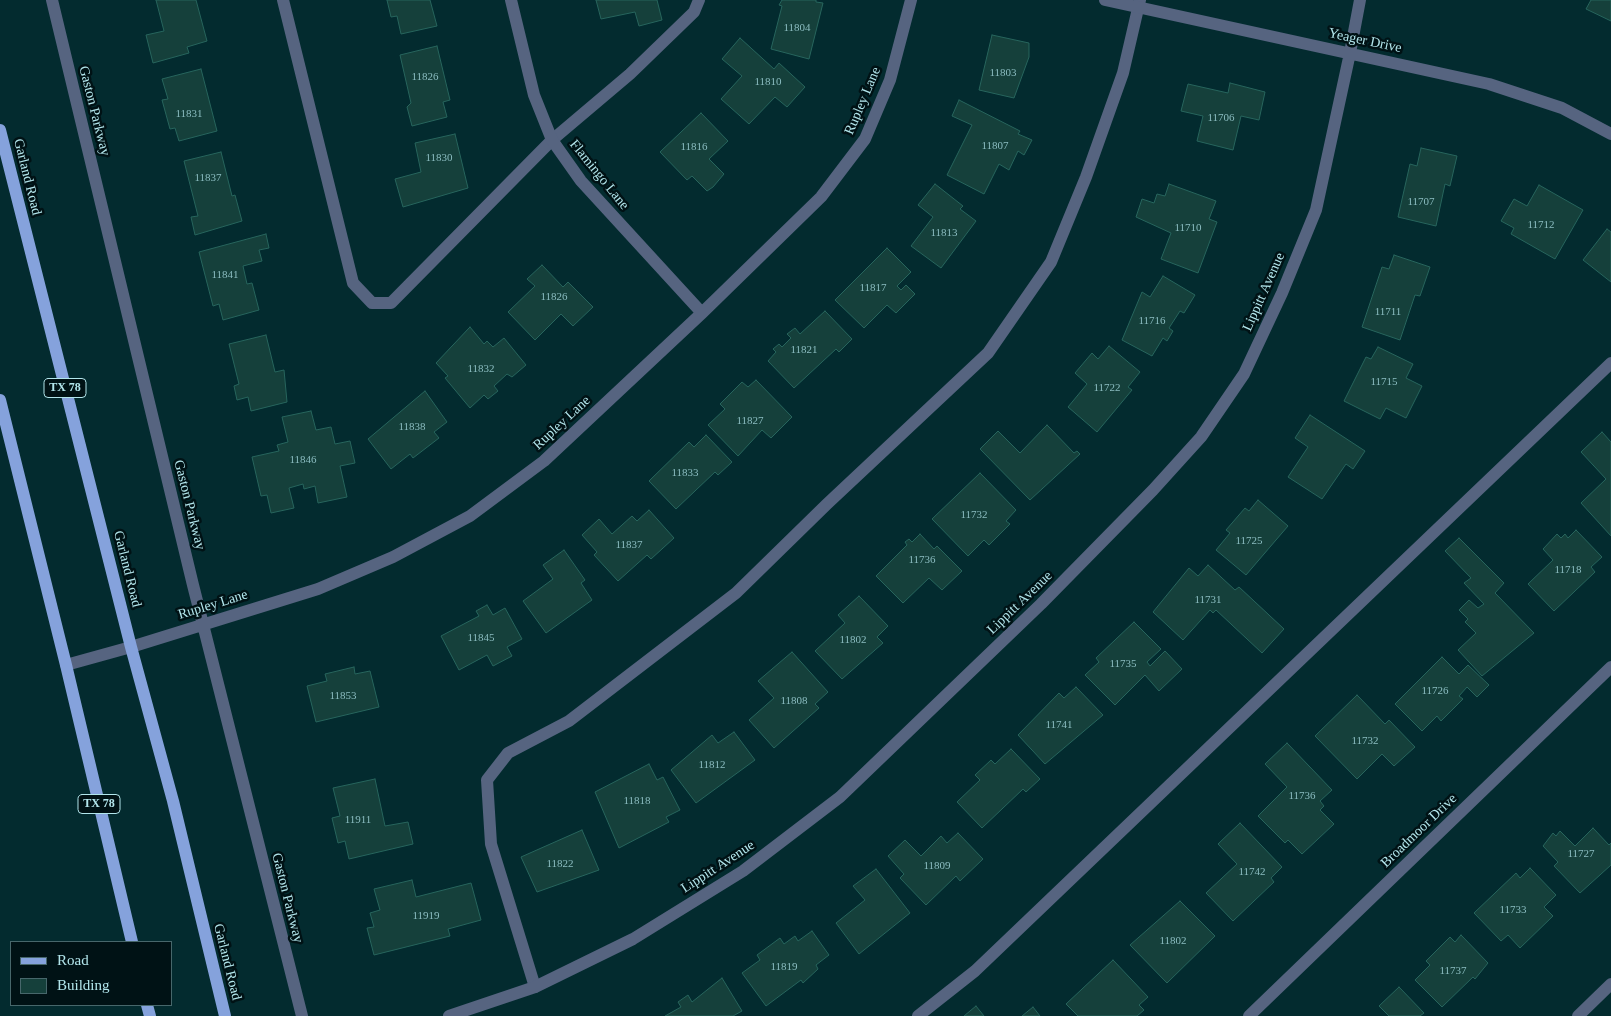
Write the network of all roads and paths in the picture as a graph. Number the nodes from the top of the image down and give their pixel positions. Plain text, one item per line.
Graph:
1 (52, 0) edge
2 (283, 0) edge
3 (511, 0) edge
4 (699, 0) edge
5 (911, 0) edge
6 (1105, 0) edge
7 (1360, 0) edge
8 (1140, 4) edge
9 (1350, 53) junction
10 (0, 130) edge
11 (1611, 134) edge
12 (552, 140) junction
13 (702, 314) junction
14 (1611, 363) edge
15 (0, 400) edge
16 (203, 624) junction
17 (131, 647) junction
18 (66, 665) junction
19 (1611, 667) edge
20 (132, 941) edge
21 (1611, 984) edge
22 (535, 987) junction
23 (225, 1016) edge
24 (302, 1016) edge
25 (449, 1016) edge
26 (918, 1016) edge
27 (1248, 1016) edge
28 (1578, 1016) edge

1 - 16 street, Gaston Parkway
2 - 12 street
3 - 12 street, Flamingo Lane
4 - 12 street
5 - 13 street, Rupley Lane
6 - 8 street, Yeager Drive
7 - 9 street, Lippitt Avenue
8 - 9 street, Yeager Drive
8 - 22 street
9 - 11 street, Yeager Drive
9 - 22 street, Lippitt Avenue
10 - 17 main road, Garland Road / TX 78
12 - 13 street, Flamingo Lane
13 - 16 street, Rupley Lane
14 - 26 street
15 - 18 main road, TX 78
16 - 17 street, Rupley Lane
16 - 24 street, Gaston Parkway
17 - 18 street, Rupley Lane
17 - 23 main road, Garland Road / TX 78
18 - 20 main road, TX 78
19 - 27 street, Broadmoor Drive
21 - 28 street
22 - 25 street, Lippitt Avenue

